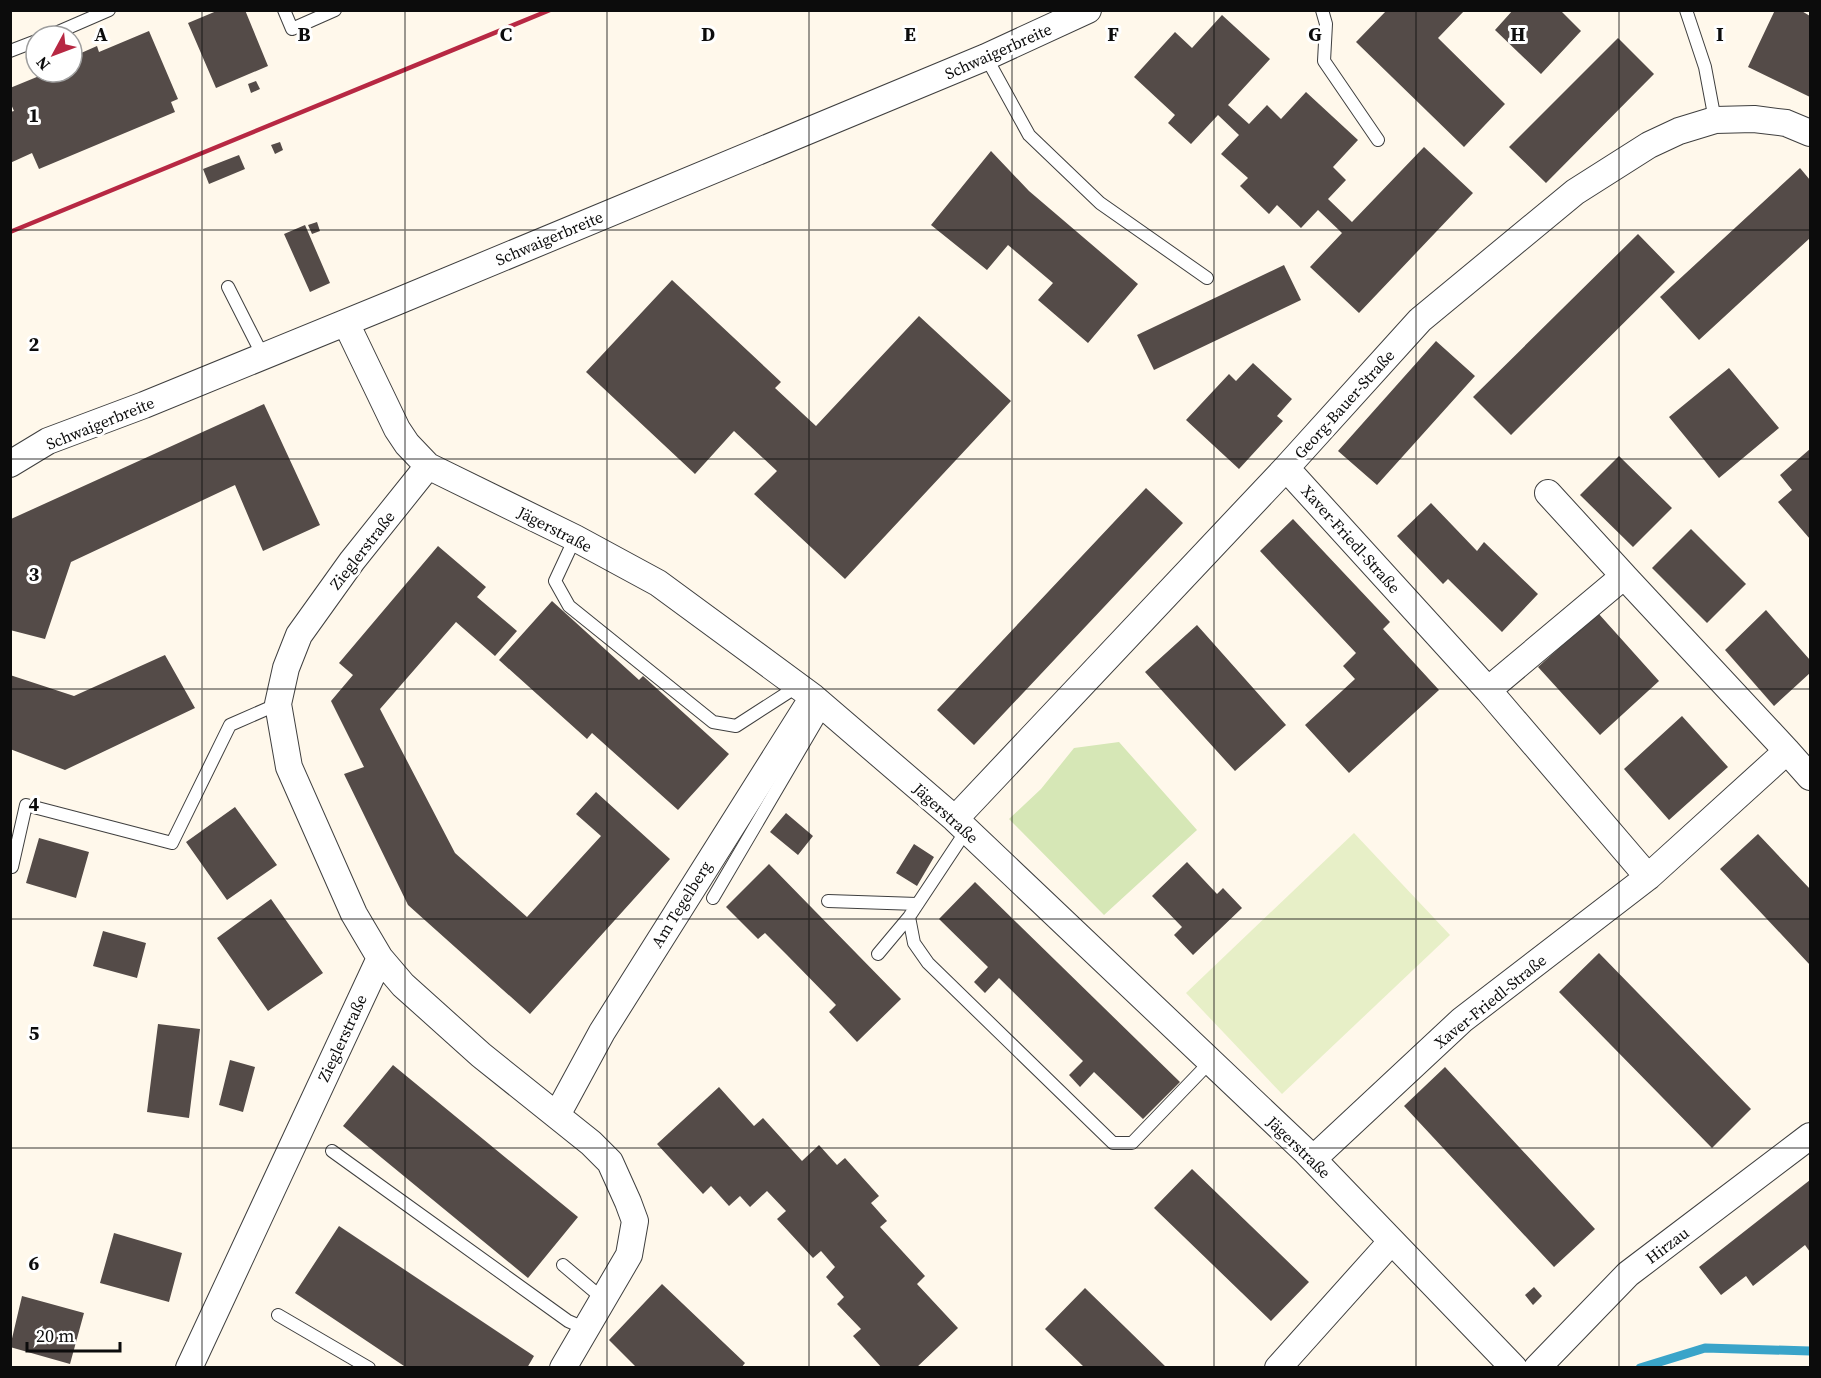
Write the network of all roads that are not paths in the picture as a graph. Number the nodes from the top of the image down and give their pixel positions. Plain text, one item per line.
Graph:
1 (110, 10) edge
2 (284, 10) edge
3 (335, 10) edge
4 (1088, 10) edge
5 (1322, 10) edge
6 (1686, 10) edge
7 (77, 24) edge
8 (986, 57) junction
9 (1715, 120) junction
10 (1810, 133) edge
11 (1378, 141) dead end
12 (1207, 278) dead end
13 (228, 287) dead end
14 (346, 323) junction
15 (263, 356) junction
16 (10, 464) edge
17 (428, 466) junction
18 (1286, 468) junction
19 (1548, 494) dead end
20 (575, 538) junction
21 (1624, 576) junction
22 (1488, 690) junction
23 (812, 697) junction
24 (278, 704) junction
25 (1787, 751) junction
26 (1810, 777) edge
27 (960, 825) junction
28 (12, 867) edge
29 (1648, 878) junction
30 (713, 898) dead end
31 (828, 901) dead end
32 (917, 904) junction
33 (909, 917) junction
34 (878, 954) dead end
35 (380, 957) junction
36 (1210, 1062) junction
37 (557, 1115) junction
38 (1810, 1136) edge
39 (332, 1151) dead end
40 (1313, 1159) junction
41 (1391, 1242) junction
42 (563, 1265) dead end
43 (602, 1298) junction
44 (278, 1315) dead end
45 (584, 1328) junction
46 (189, 1368) edge
47 (369, 1368) edge
48 (563, 1368) edge
49 (1278, 1368) edge
50 (1514, 1368) edge
51 (1537, 1368) edge

1 - 7 lane
2 - 3 lane
4 - 8 street, Schwaigerbreite
5 - 11 lane
6 - 9 lane
8 - 12 lane
8 - 14 street, Schwaigerbreite
9 - 10 street, Georg-Bauer-Straße
9 - 18 street, Georg-Bauer-Straße
13 - 15 lane
14 - 15 street, Schwaigerbreite
14 - 17 street, Jägerstraße
15 - 16 street, Schwaigerbreite
17 - 20 street, Jägerstraße
17 - 24 street, Zieglerstraße
18 - 22 street, Xaver-Friedl-Straße
18 - 27 street, Georg-Bauer-Straße
19 - 21 street
20 - 23 street, Jägerstraße
20 - 23 lane
21 - 22 street
21 - 25 street
22 - 29 street, Xaver-Friedl-Straße
23 - 27 street, Jägerstraße
23 - 30 lane
23 - 37 street, Am Tegelberg
24 - 28 lane
24 - 35 street, Zieglerstraße
25 - 26 street
25 - 29 street, Xaver-Friedl-Straße
27 - 32 lane
27 - 36 street, Jägerstraße
29 - 40 street, Xaver-Friedl-Straße
31 - 32 lane
32 - 33 lane
33 - 34 lane
33 - 36 lane
35 - 37 street
35 - 46 street, Zieglerstraße
36 - 40 street, Jägerstraße
37 - 43 street
38 - 51 street, Hirzau
39 - 45 lane
40 - 41 street, Jägerstraße
41 - 49 street
41 - 50 street, Jägerstraße
42 - 43 lane
43 - 45 street
44 - 47 lane
45 - 48 street

